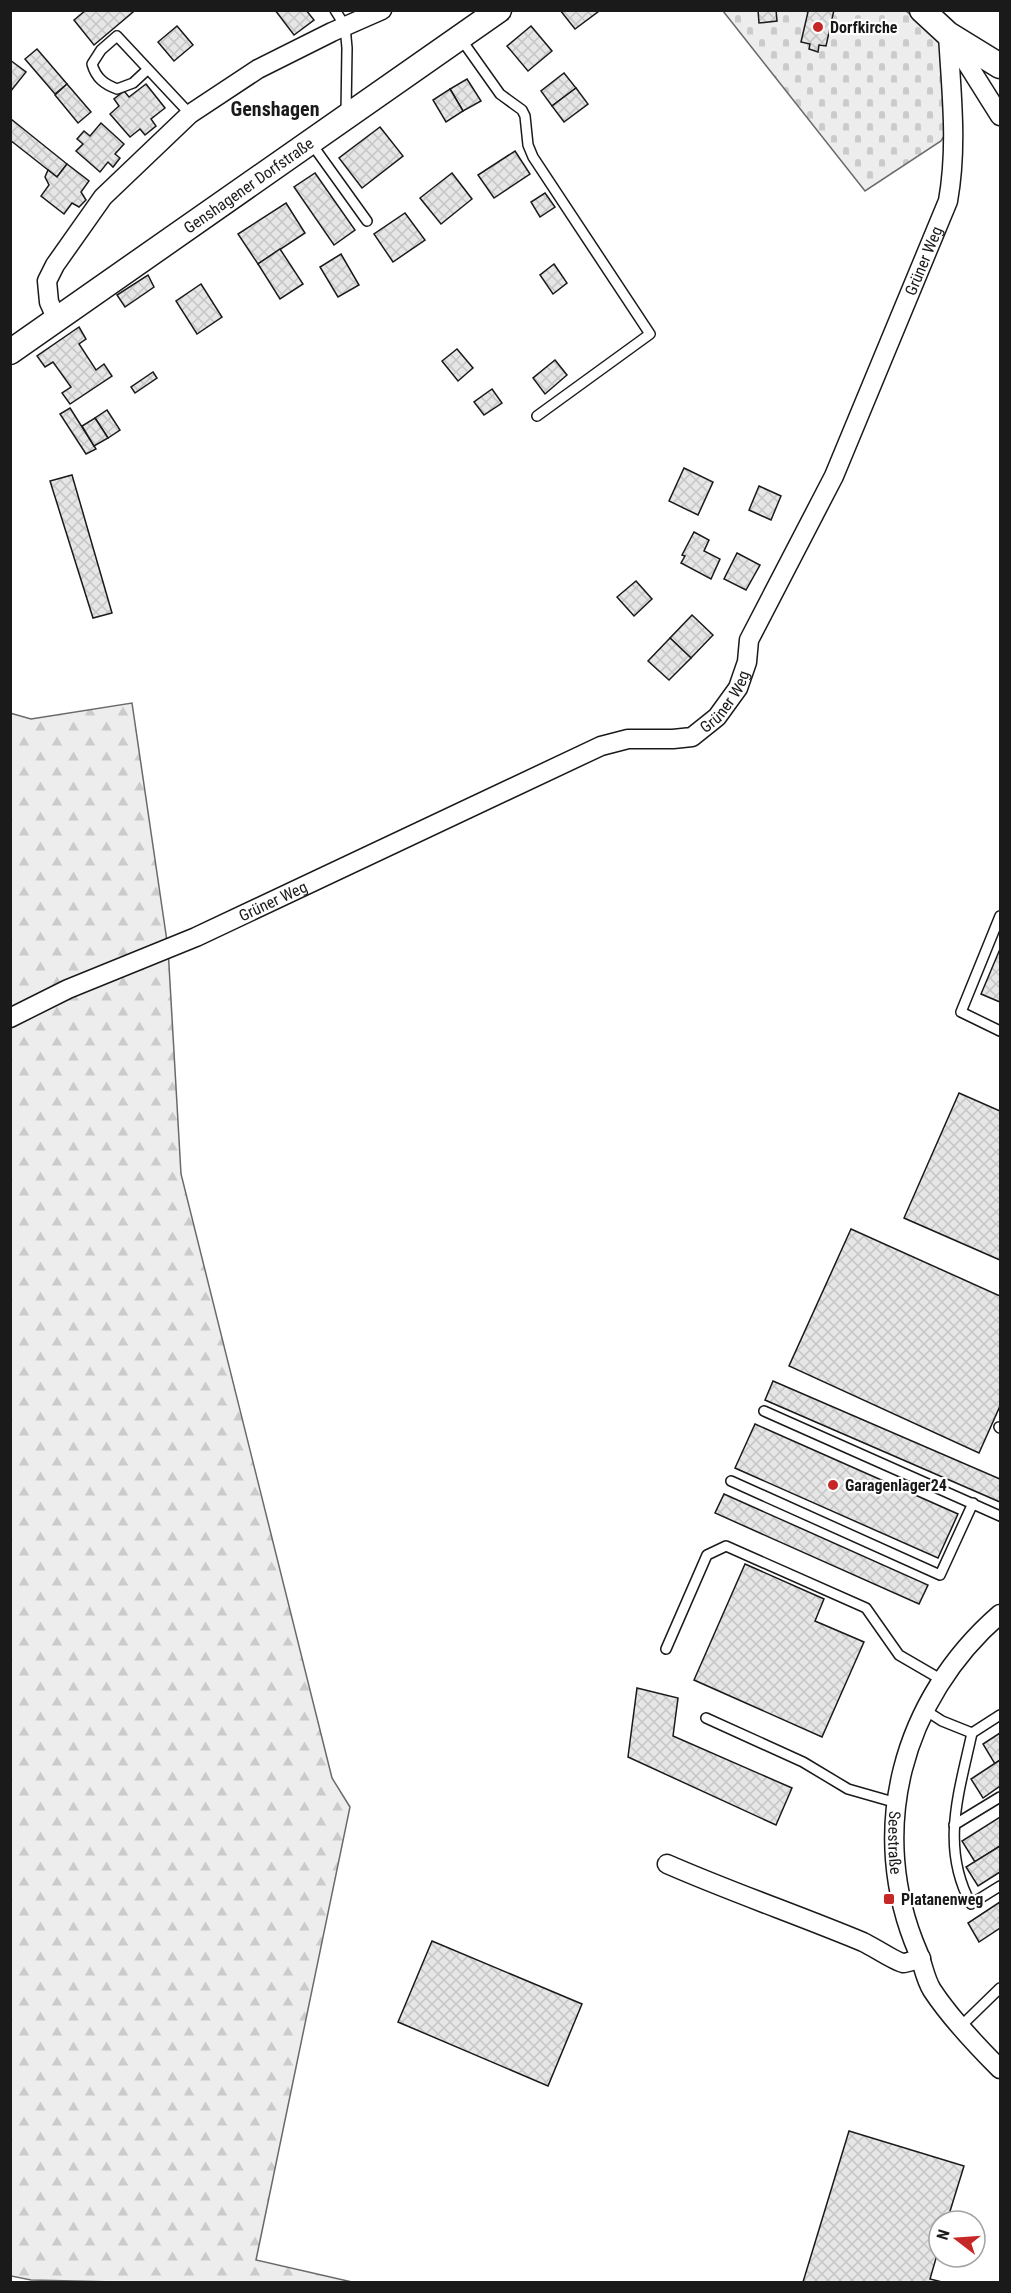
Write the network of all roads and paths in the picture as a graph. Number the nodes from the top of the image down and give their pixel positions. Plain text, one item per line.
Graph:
1 (334, 10) edge
2 (382, 10) edge
3 (499, 10) edge
4 (925, 11) edge
5 (345, 26) junction
6 (948, 34) junction
7 (461, 39) junction
8 (1000, 66) edge
9 (147, 70) junction
10 (190, 114) junction
11 (1000, 116) edge
12 (346, 117) junction
13 (310, 141) junction
14 (367, 221) dead end
15 (57, 320) junction
16 (10, 352) edge
17 (537, 416) dead end
18 (1000, 916) edge
19 (10, 1018) edge
20 (1000, 1030) edge
21 (764, 1411) dead end
22 (731, 1481) dead end
23 (973, 1503) junction
24 (1000, 1516) edge
25 (1000, 1614) edge
26 (666, 1649) dead end
27 (942, 1680) junction
28 (925, 1710) junction
29 (1000, 1715) edge
30 (706, 1718) dead end
31 (972, 1733) junction
32 (1000, 1797) edge
33 (897, 1803) junction
34 (954, 1825) junction
35 (667, 1864) dead end
36 (1000, 1886) edge
37 (921, 1958) junction
38 (999, 1993) edge
39 (961, 2026) junction
40 (1000, 2069) edge

1 - 5 lane
2 - 5 street
3 - 7 street, Genshagener Dorfstraße
4 - 6 street
5 - 10 street
5 - 12 lane
6 - 8 street
6 - 11 street
6 - 19 street, Grüner Weg
7 - 12 street, Genshagener Dorfstraße
7 - 17 lane
9 - 9 lane
9 - 10 lane
10 - 15 street
12 - 13 street, Genshagener Dorfstraße
13 - 14 lane
13 - 15 street, Genshagener Dorfstraße
15 - 16 street, Genshagener Dorfstraße
18 - 20 lane
21 - 23 lane
22 - 23 lane
23 - 24 lane
25 - 27 street, Seestraße
26 - 27 lane
27 - 28 street, Seestraße
28 - 31 lane
28 - 33 street, Seestraße
29 - 31 lane
30 - 33 lane
31 - 34 lane
32 - 34 lane
33 - 37 street, Seestraße
34 - 36 lane
35 - 37 street
37 - 39 street, Seestraße
38 - 39 lane
39 - 40 street, Seestraße

